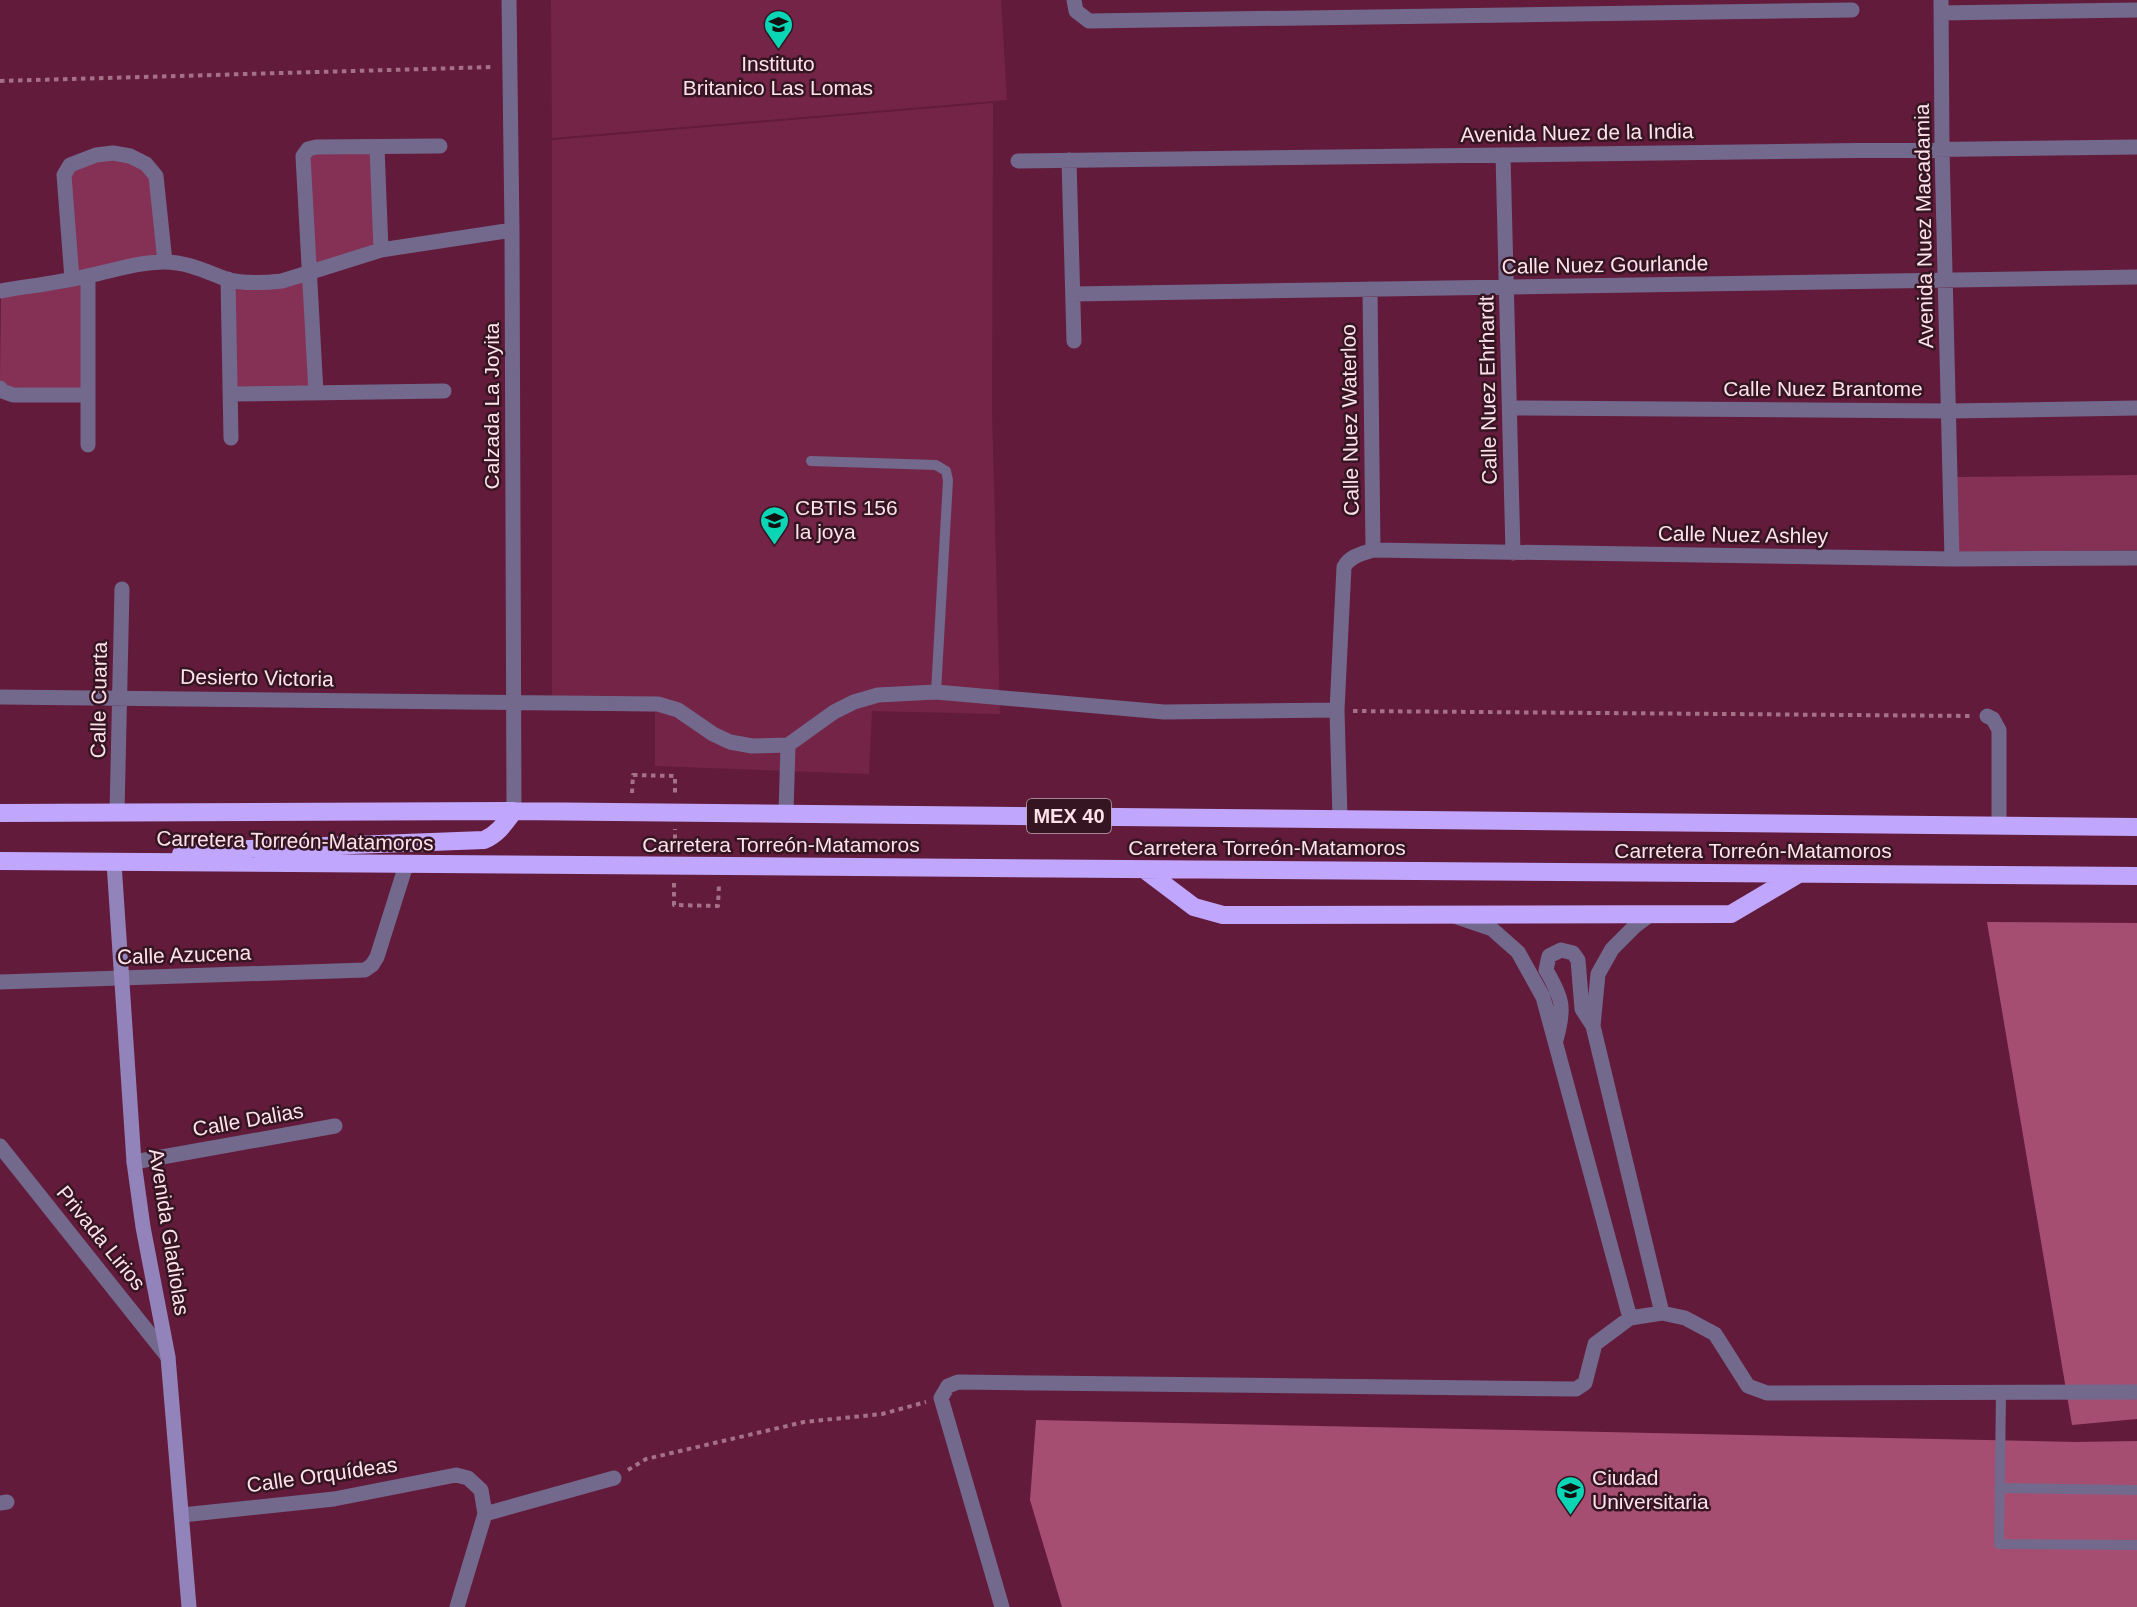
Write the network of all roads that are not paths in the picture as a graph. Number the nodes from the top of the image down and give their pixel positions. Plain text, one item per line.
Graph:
1 (509, 0) edge
2 (1074, 0) edge
3 (1426, 0) edge
4 (1819, 5) edge
5 (1941, 7) edge
6 (1852, 10) dead end
7 (2137, 10) edge
8 (1426, 16) junction
9 (440, 146) dead end
10 (377, 147) junction
11 (2137, 147) edge
12 (1942, 150) junction
13 (1503, 155) junction
14 (1069, 160) junction
15 (1018, 161) dead end
16 (512, 230) junction
17 (381, 250) junction
18 (165, 262) junction
19 (310, 272) junction
20 (88, 276) junction
21 (2137, 277) edge
22 (72, 279) junction
23 (228, 279) junction
24 (1946, 280) junction
25 (1507, 287) junction
26 (1370, 289) junction
27 (0, 291) edge
28 (1073, 294) junction
29 (1074, 341) dead end
30 (0, 388) edge
31 (444, 391) dead end
32 (316, 393) junction
33 (230, 394) junction
34 (88, 395) junction
35 (1509, 408) junction
36 (2137, 408) edge
37 (1949, 411) junction
38 (231, 438) dead end
39 (88, 446) dead end
40 (812, 461) dead end
41 (1372, 550) junction
42 (1513, 553) junction
43 (2137, 558) edge
44 (1952, 560) junction
45 (123, 589) dead end
46 (936, 692) junction
47 (0, 697) edge
48 (120, 698) junction
49 (514, 701) junction
50 (1337, 710) junction
51 (1987, 716) road end
52 (788, 745) junction
53 (0, 802) edge
54 (514, 811) junction
55 (0, 813) edge
56 (90, 813) junction
57 (117, 813) junction
58 (786, 813) junction
59 (1340, 818) junction
60 (1999, 826) junction
61 (2137, 827) edge
62 (0, 861) edge
63 (135, 862) junction
64 (114, 863) junction
65 (406, 865) junction
66 (1145, 870) junction
67 (1799, 874) junction
68 (2137, 876) edge
69 (1451, 915) junction
70 (1651, 915) junction
71 (122, 978) junction
72 (0, 982) edge
73 (1593, 1026) junction
74 (1555, 1042) junction
75 (334, 1126) dead end
76 (0, 1146) edge
77 (134, 1162) junction
78 (1662, 1312) junction
79 (1630, 1318) junction
80 (168, 1357) junction
81 (2001, 1392) junction
82 (2137, 1392) edge
83 (614, 1478) road end
84 (1999, 1488) junction
85 (2137, 1490) edge
86 (485, 1514) junction
87 (182, 1515) junction
88 (2137, 1545) edge
89 (189, 1607) edge
90 (457, 1607) edge
91 (1002, 1607) edge

1 - 16 street, Calzada La Joyita
2 - 8 street
3 - 8 street
4 - 6 street
4 - 8 street
5 - 7 street
5 - 12 street, Avenida Nuez Macadamia
9 - 10 street
10 - 17 street
10 - 19 street
11 - 12 street, Avenida Nuez de la India
12 - 13 street, Avenida Nuez de la India
12 - 24 street, Avenida Nuez Macadamia
13 - 14 street, Avenida Nuez de la India
13 - 25 street, Calle Nuez Ehrhardt
14 - 15 street, Avenida Nuez de la India
14 - 28 street
16 - 17 street
16 - 49 street, Calzada La Joyita
17 - 19 street
18 - 20 street
18 - 22 street
18 - 23 street
19 - 23 street
19 - 32 street
20 - 22 street
20 - 34 street
21 - 24 street, Calle Nuez Gourlande
22 - 27 street
23 - 33 street
24 - 25 street, Calle Nuez Gourlande
24 - 37 street, Avenida Nuez Macadamia
25 - 26 street, Calle Nuez Gourlande
25 - 35 street, Calle Nuez Ehrhardt
26 - 28 street, Calle Nuez Gourlande
26 - 41 street, Calle Nuez Waterloo
28 - 29 street
30 - 34 street
31 - 32 street
32 - 33 street
33 - 38 street
34 - 39 street
35 - 37 street, Calle Nuez Brantome
35 - 42 street, Calle Nuez Ehrhardt
36 - 37 street, Calle Nuez Brantome
37 - 44 street, Avenida Nuez Macadamia
40 - 46 lane
41 - 42 street, Calle Nuez Ashley
41 - 50 street, Calle Nuez Ashley
42 - 44 street, Calle Nuez Ashley
43 - 44 street, Calle Nuez Ashley
45 - 48 street, Calle Cuarta
46 - 50 street
46 - 52 street
47 - 48 street, Desierto Victoria
48 - 49 street, Desierto Victoria
48 - 57 street, Calle Cuarta
49 - 52 street, Desierto Victoria
49 - 54 street, Calzada La Joyita
50 - 59 street
51 - 60 street
52 - 58 street
53 - 56 highway
54 - 57 highway, MEX 40
54 - 58 highway, MEX 40
54 - 63 highway
55 - 56 highway, MEX 40
56 - 57 highway, MEX 40
58 - 59 highway, MEX 40
59 - 60 highway, MEX 40
60 - 61 highway, MEX 40
62 - 64 highway, Carretera Torreón-Matamoros
63 - 64 highway, Carretera Torreón-Matamoros
63 - 65 highway, Carretera Torreón-Matamoros
64 - 71 street, Avenida Gladiolas
65 - 66 highway, Carretera Torreón-Matamoros
65 - 71 street, Calle Azucena
66 - 67 highway, Carretera Torreón-Matamoros
66 - 69 highway
67 - 68 highway, Carretera Torreón-Matamoros
67 - 70 highway
69 - 70 highway
69 - 74 street
70 - 73 street
71 - 72 street, Calle Azucena
71 - 77 street, Avenida Gladiolas
73 - 74 street
73 - 78 street
74 - 79 street
75 - 77 street, Calle Dalias
76 - 80 street, Privada Lirios
77 - 80 street, Avenida Gladiolas
78 - 79 street
78 - 81 street
79 - 91 street
80 - 87 street, Avenida Gladiolas
81 - 82 street
81 - 84 lane
83 - 86 street
84 - 85 lane
84 - 88 lane
86 - 87 street, Calle Orquídeas
86 - 90 street
87 - 89 street, Avenida Gladiolas

